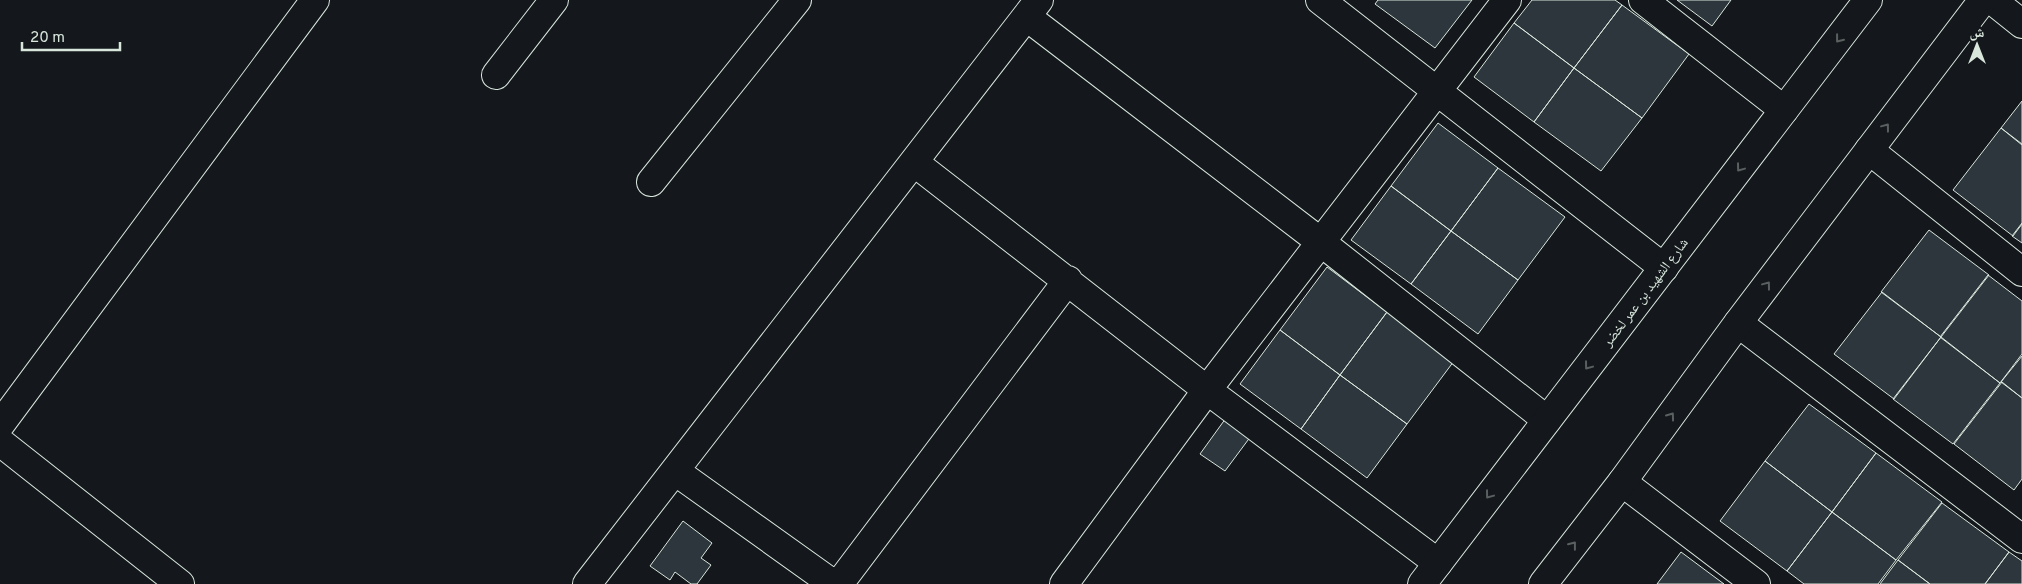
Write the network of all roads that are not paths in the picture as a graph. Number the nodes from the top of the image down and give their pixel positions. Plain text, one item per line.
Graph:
1 (315, 0) edge
2 (554, 0) edge
3 (797, 0) edge
4 (1320, 0) edge
5 (1507, 0) edge
6 (1643, 0) edge
7 (1868, 0) edge
8 (1983, 0) edge
9 (1992, 0) edge
10 (1033, 8) edge
11 (2022, 24) edge
12 (496, 74) dead end
13 (1437, 90) junction
14 (1784, 110) junction
15 (1870, 150) junction
16 (915, 163) junction
17 (651, 182) dead end
18 (1322, 243) junction
19 (1664, 268) junction
20 (2022, 272) edge
21 (1068, 280) junction
22 (1738, 323) junction
23 (1207, 390) junction
24 (1547, 420) junction
25 (0, 425) edge
26 (0, 442) edge
27 (675, 471) junction
28 (1622, 482) junction
29 (2019, 529) edge
30 (1430, 574) edge
31 (180, 584) edge
32 (587, 584) edge
33 (833, 584) edge
34 (839, 584) edge
35 (1064, 584) edge
36 (1543, 584) edge
37 (1756, 584) edge

1 - 25 street
2 - 12 street
3 - 17 street
4 - 13 street
5 - 13 street
6 - 14 street
7 -> 14 street, شارع الشهيد بن عمر لخضر
15 -> 8 street
9 - 11 street
10 - 16 street
10 - 18 street
13 - 18 street
13 - 19 street
14 -> 19 street, شارع الشهيد بن عمر لخضر
15 - 20 street
22 -> 15 street
16 - 21 street
16 - 27 street
18 - 23 street
18 - 24 street
19 -> 24 street, شارع الشهيد بن عمر لخضر
21 - 23 street
21 - 34 street
28 -> 22 street
22 - 29 street
23 - 30 street
23 - 35 street
24 -> 30 street, شارع الشهيد بن عمر لخضر
26 - 31 street
27 - 32 street
27 - 33 street
36 -> 28 street
28 - 37 street

